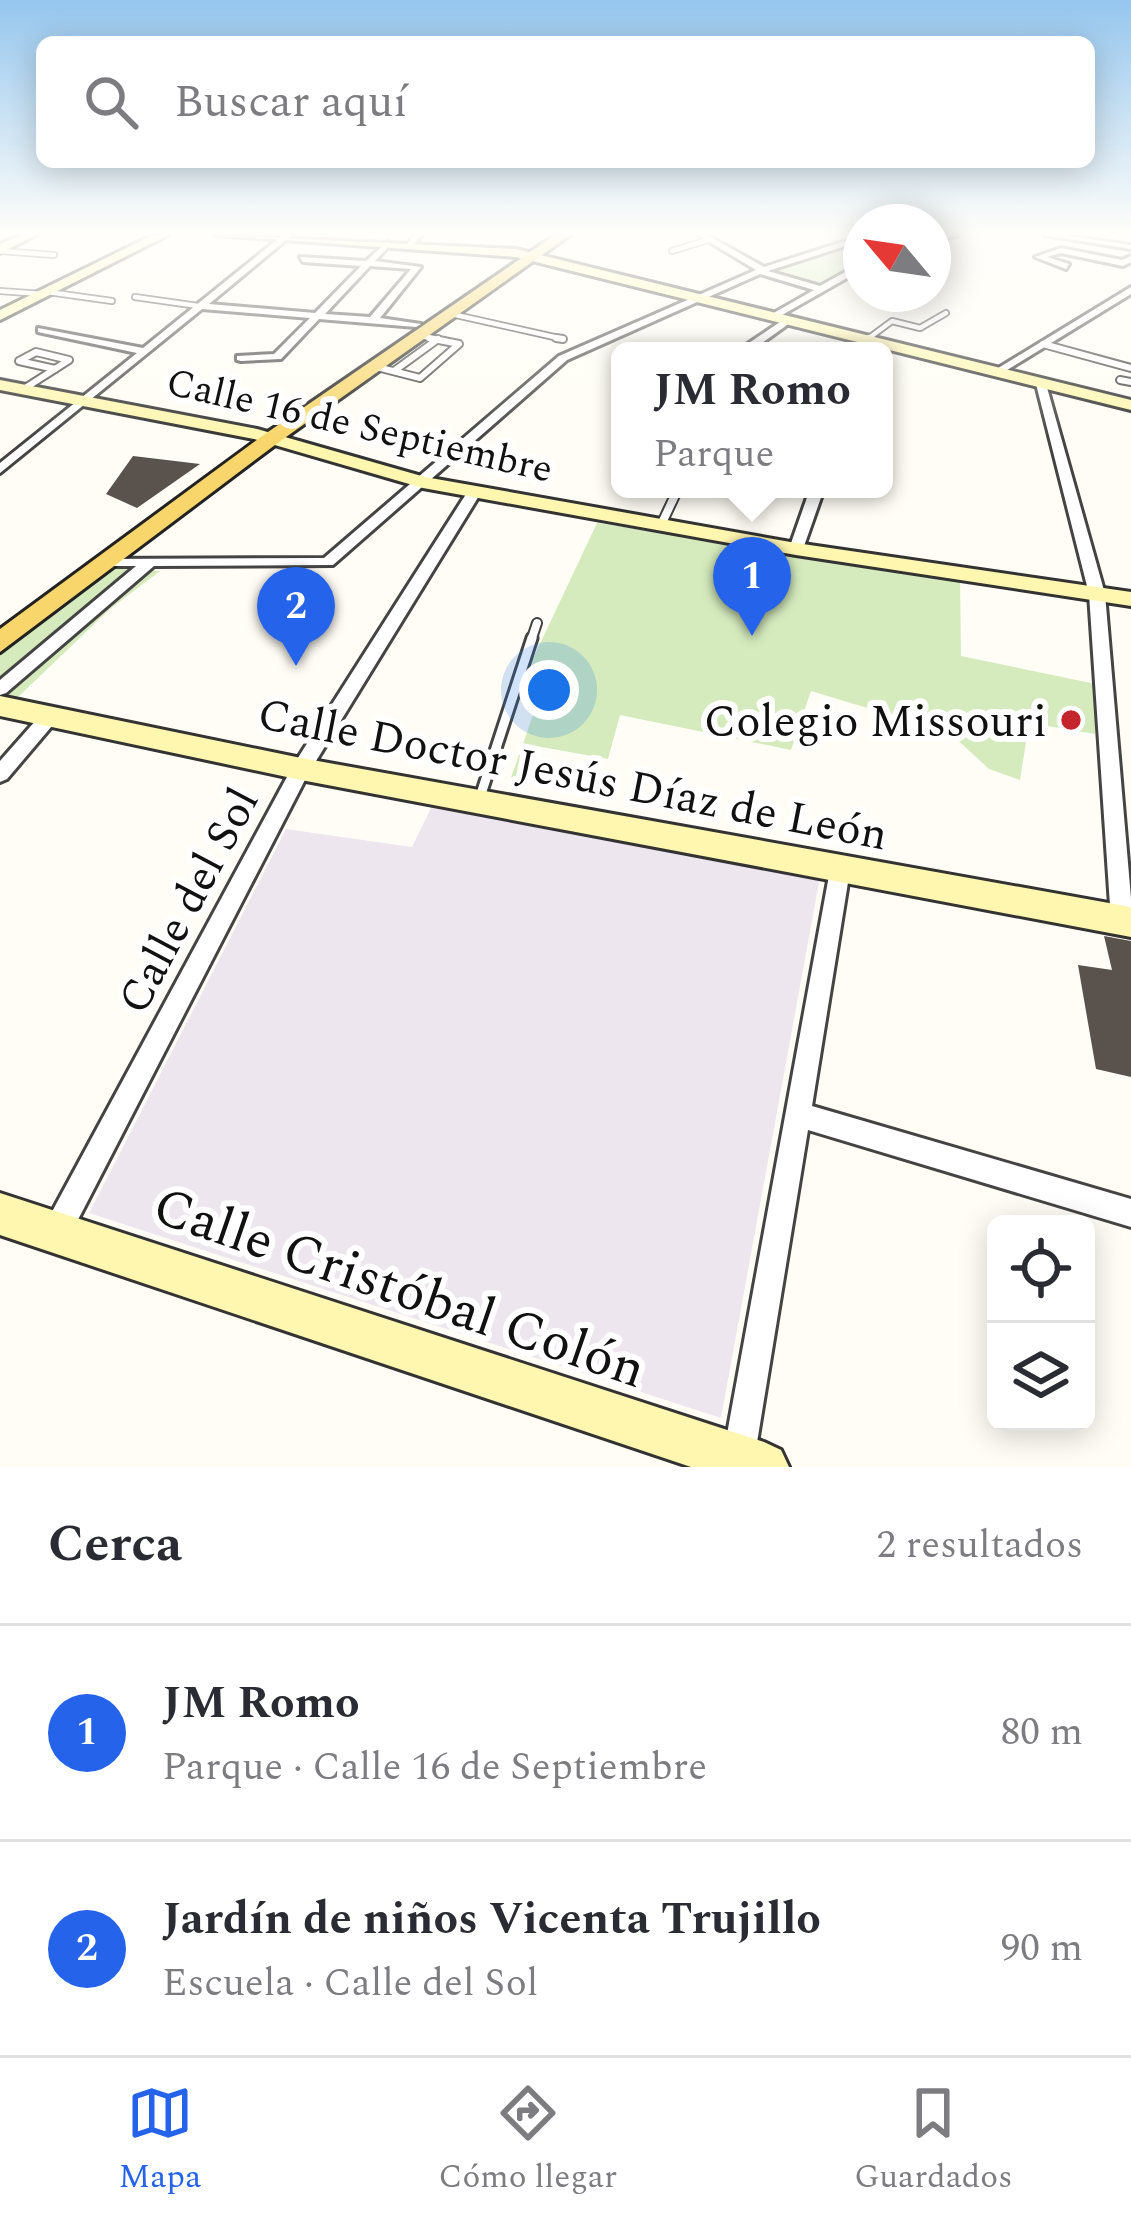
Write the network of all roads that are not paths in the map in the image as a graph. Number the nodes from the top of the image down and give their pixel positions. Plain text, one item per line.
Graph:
1 (178, 303) edge
2 (201, 303) edge
3 (329, 303) edge
4 (387, 303) edge
5 (454, 303) edge
6 (461, 303) edge
7 (690, 303) edge
8 (732, 303) edge
9 (802, 303) edge
10 (1109, 303) edge
11 (198, 306) junction
12 (946, 313) dead end
13 (447, 314) junction
14 (317, 316) junction
15 (782, 318) junction
16 (373, 320) junction
17 (417, 329) junction
18 (40, 330) dead end
19 (438, 339) junction
20 (563, 339) dead end
21 (755, 342) edge
22 (851, 342) edge
23 (867, 342) edge
24 (1043, 344) junction
25 (142, 351) junction
26 (893, 352) edge
27 (242, 358) dead end
28 (56, 368) junction
29 (384, 368) junction
30 (1131, 368) edge
31 (995, 373) junction
32 (1120, 380) dead end
33 (1131, 382) edge
34 (1042, 384) junction
35 (0, 386) edge
36 (22, 390) junction
37 (79, 401) junction
38 (1131, 405) edge
39 (264, 436) junction
40 (0, 470) edge
41 (423, 482) junction
42 (475, 490) junction
43 (674, 498) edge
44 (814, 498) edge
45 (661, 525) junction
46 (796, 550) junction
47 (101, 562) junction
48 (150, 562) junction
49 (1097, 594) junction
50 (1131, 599) edge
51 (537, 623) dead end
52 (5, 634) edge
53 (49, 645) junction
54 (0, 688) edge
55 (0, 706) edge
56 (51, 715) junction
57 (301, 769) junction
58 (0, 774) edge
59 (478, 802) junction
60 (840, 870) junction
61 (1127, 921) edge
62 (796, 1114) junction
63 (1131, 1213) edge
64 (0, 1214) edge
65 (58, 1231) junction
66 (746, 1465) edge

1 - 11 lane
2 - 11 street
3 - 14 street
4 - 16 street
5 - 17 main road
6 - 13 main road
7 - 41 street
8 - 15 main road
9 - 15 street
10 - 24 street
11 - 14 street
11 - 25 street
12 - 23 lane
13 - 17 main road
13 - 20 lane
14 - 16 street
14 - 27 street
15 - 21 street
15 - 22 main road
16 - 17 street
17 - 19 lane
17 - 29 main road
17 - 39 main road
18 - 25 street
19 - 29 lane
19 - 29 lane
24 - 30 lane
24 - 31 street
25 - 37 street
26 - 31 main road
28 - 28 lane
28 - 36 lane
29 - 39 main road
31 - 34 main road
32 - 33 lane
34 - 38 main road
34 - 49 street
35 - 36 main road, Calle 16 de Septiembre
36 - 37 main road, Calle 16 de Septiembre
37 - 39 main road, Calle 16 de Septiembre
37 - 40 street
39 - 41 main road, Calle 16 de Septiembre
39 - 47 main road
39 - 52 main road
41 - 42 main road, Calle 16 de Septiembre
41 - 48 street
42 - 45 main road, Calle 16 de Septiembre
42 - 57 street, Calle del Sol
43 - 45 lane
44 - 46 street
45 - 46 main road, Calle 16 de Septiembre
46 - 49 main road, Calle 16 de Septiembre
47 - 48 street
47 - 52 main road
48 - 53 street
49 - 50 main road, Calle 16 de Septiembre
49 - 61 street
51 - 59 lane
52 - 53 street
53 - 54 street
55 - 56 main road, Calle Doctor Jesús Díaz de León
56 - 57 main road, Calle Doctor Jesús Díaz de León
56 - 58 street
57 - 59 main road, Calle Doctor Jesús Díaz de León
57 - 65 street, Calle del Sol
59 - 60 main road, Calle Doctor Jesús Díaz de León
60 - 61 main road, Calle Doctor Jesús Díaz de León
60 - 62 street
62 - 63 street
62 - 66 street
64 - 65 main road, Calle Cristóbal Colón
65 - 66 main road, Calle Cristóbal Colón

